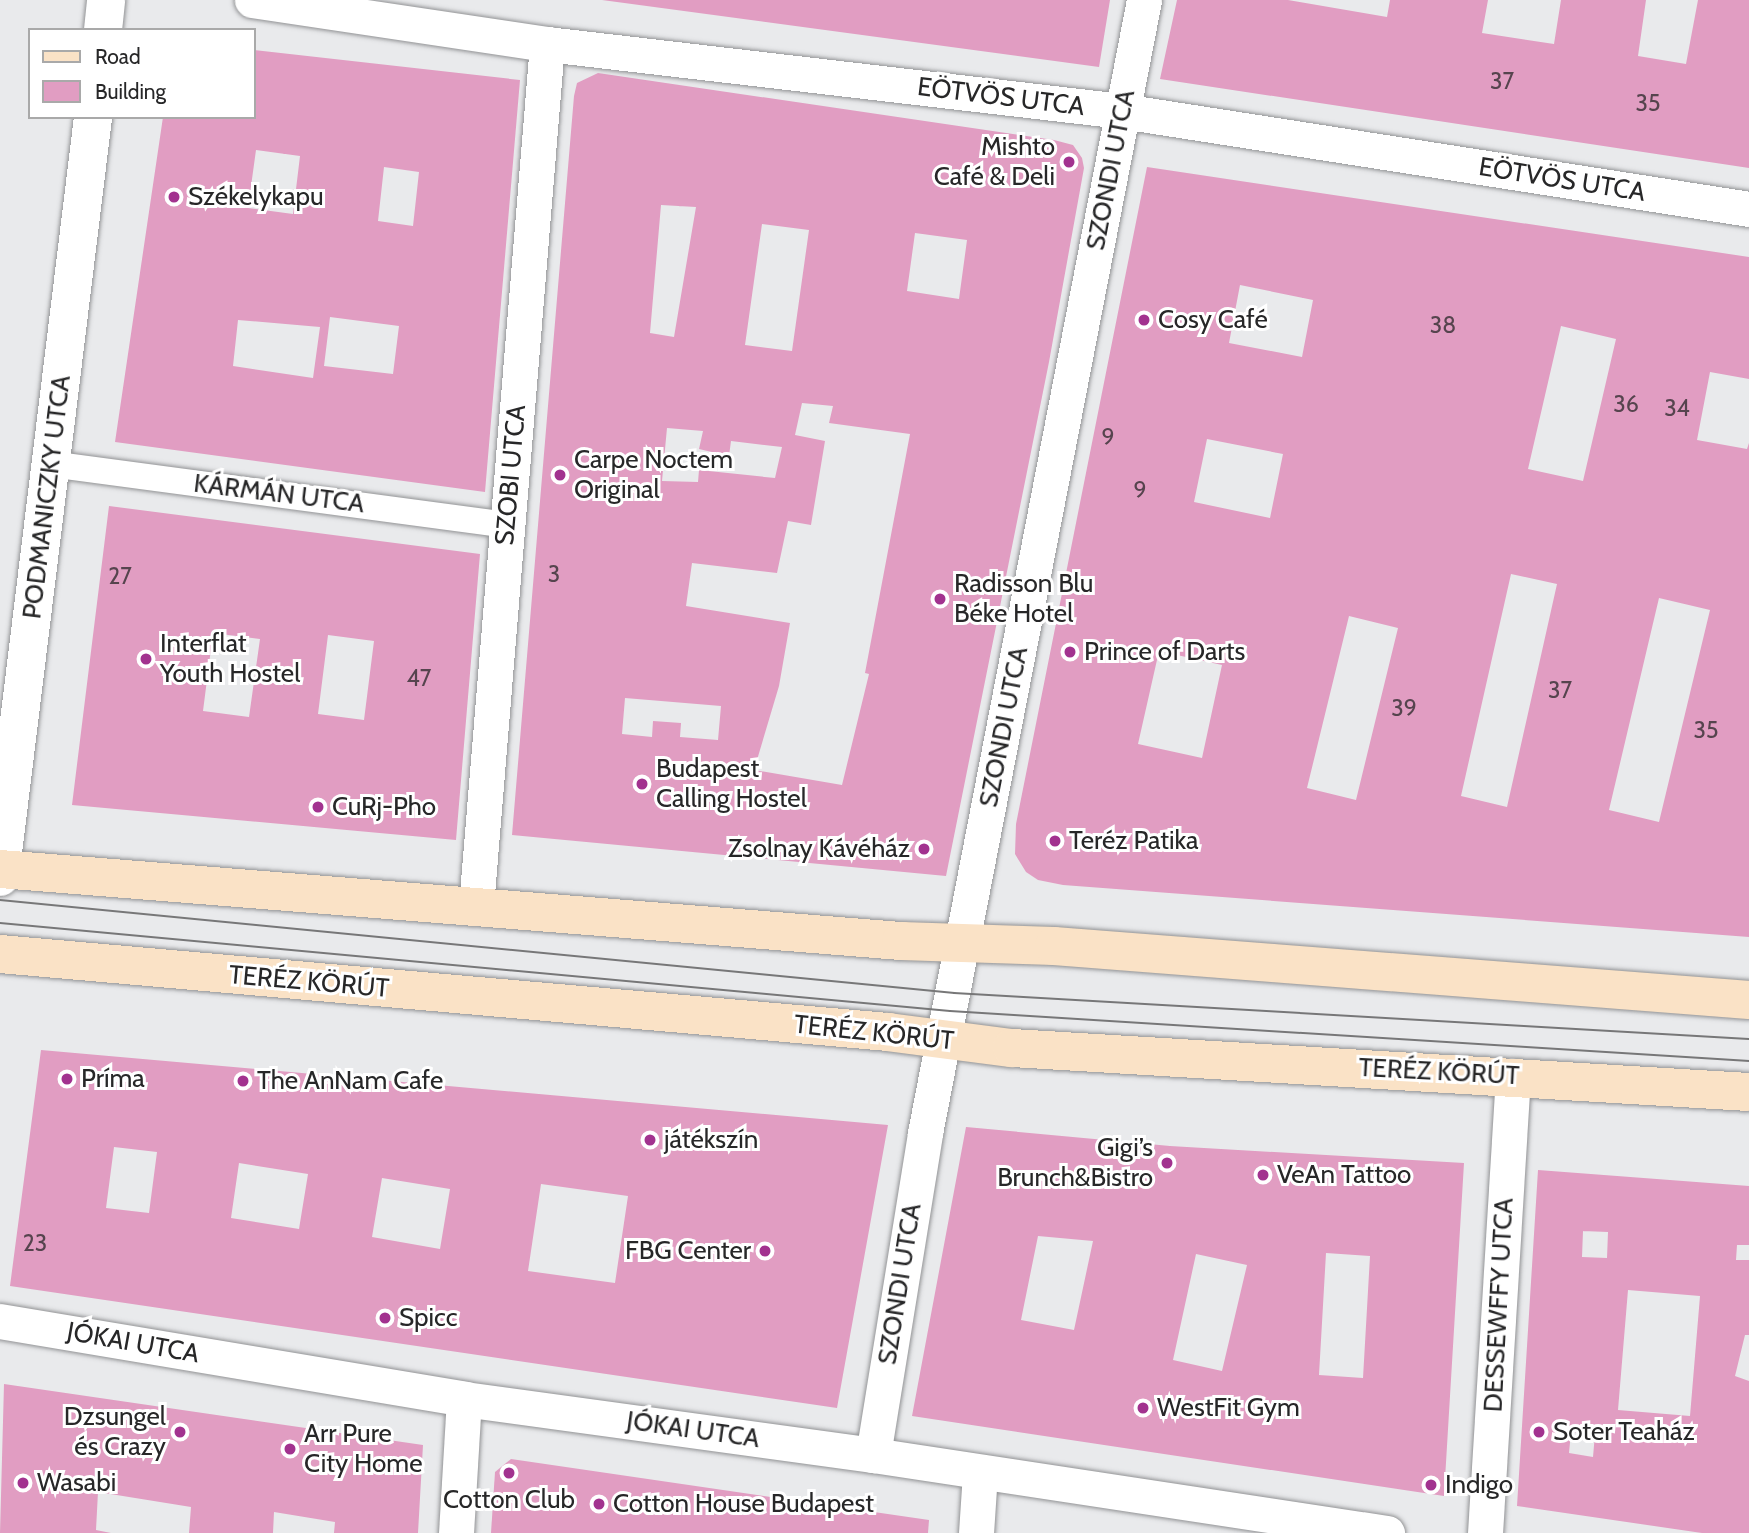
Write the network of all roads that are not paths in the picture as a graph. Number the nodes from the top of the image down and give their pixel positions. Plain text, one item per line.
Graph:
1 (106, 0) edge
2 (251, 0) edge
3 (1144, 0) edge
4 (103, 28) edge
5 (547, 44) junction
6 (1122, 110) junction
7 (93, 119) edge
8 (1749, 209) edge
9 (51, 464) junction
10 (507, 524) junction
11 (1, 872) edge
12 (476, 906) junction
13 (963, 943) junction
14 (0, 954) edge
15 (1749, 1000) edge
16 (944, 1040) junction
17 (1513, 1076) junction
18 (1749, 1092) edge
19 (0, 1321) edge
20 (464, 1399) junction
21 (873, 1455) junction
22 (980, 1472) junction
23 (456, 1533) edge
24 (976, 1533) edge
25 (1387, 1533) edge
26 (1485, 1533) edge

1 - 4 street
2 - 5 street, EÖTVÖS UTCA
3 - 6 street, SZONDI UTCA
5 - 6 street, EÖTVÖS UTCA
5 - 10 street, SZOBI UTCA
6 - 8 street, EÖTVÖS UTCA
6 - 13 street, SZONDI UTCA
7 - 9 street, PODMANICZKY UTCA
9 - 10 street, KÁRMÁN UTCA
9 - 11 street, PODMANICZKY UTCA
10 - 12 street, SZOBI UTCA
11 - 12 main road
12 - 13 main road
13 - 15 main road
13 - 16 street, SZONDI UTCA
14 - 16 main road, TERÉZ KÖRÚT
16 - 17 main road, TERÉZ KÖRÚT
16 - 21 street, SZONDI UTCA
17 - 18 main road, TERÉZ KÖRÚT
17 - 26 street, DESSEWFFY UTCA
19 - 20 street, JÓKAI UTCA
20 - 21 street, JÓKAI UTCA
20 - 23 street
21 - 22 street, JÓKAI UTCA
22 - 24 street
22 - 25 street, JÓKAI UTCA

